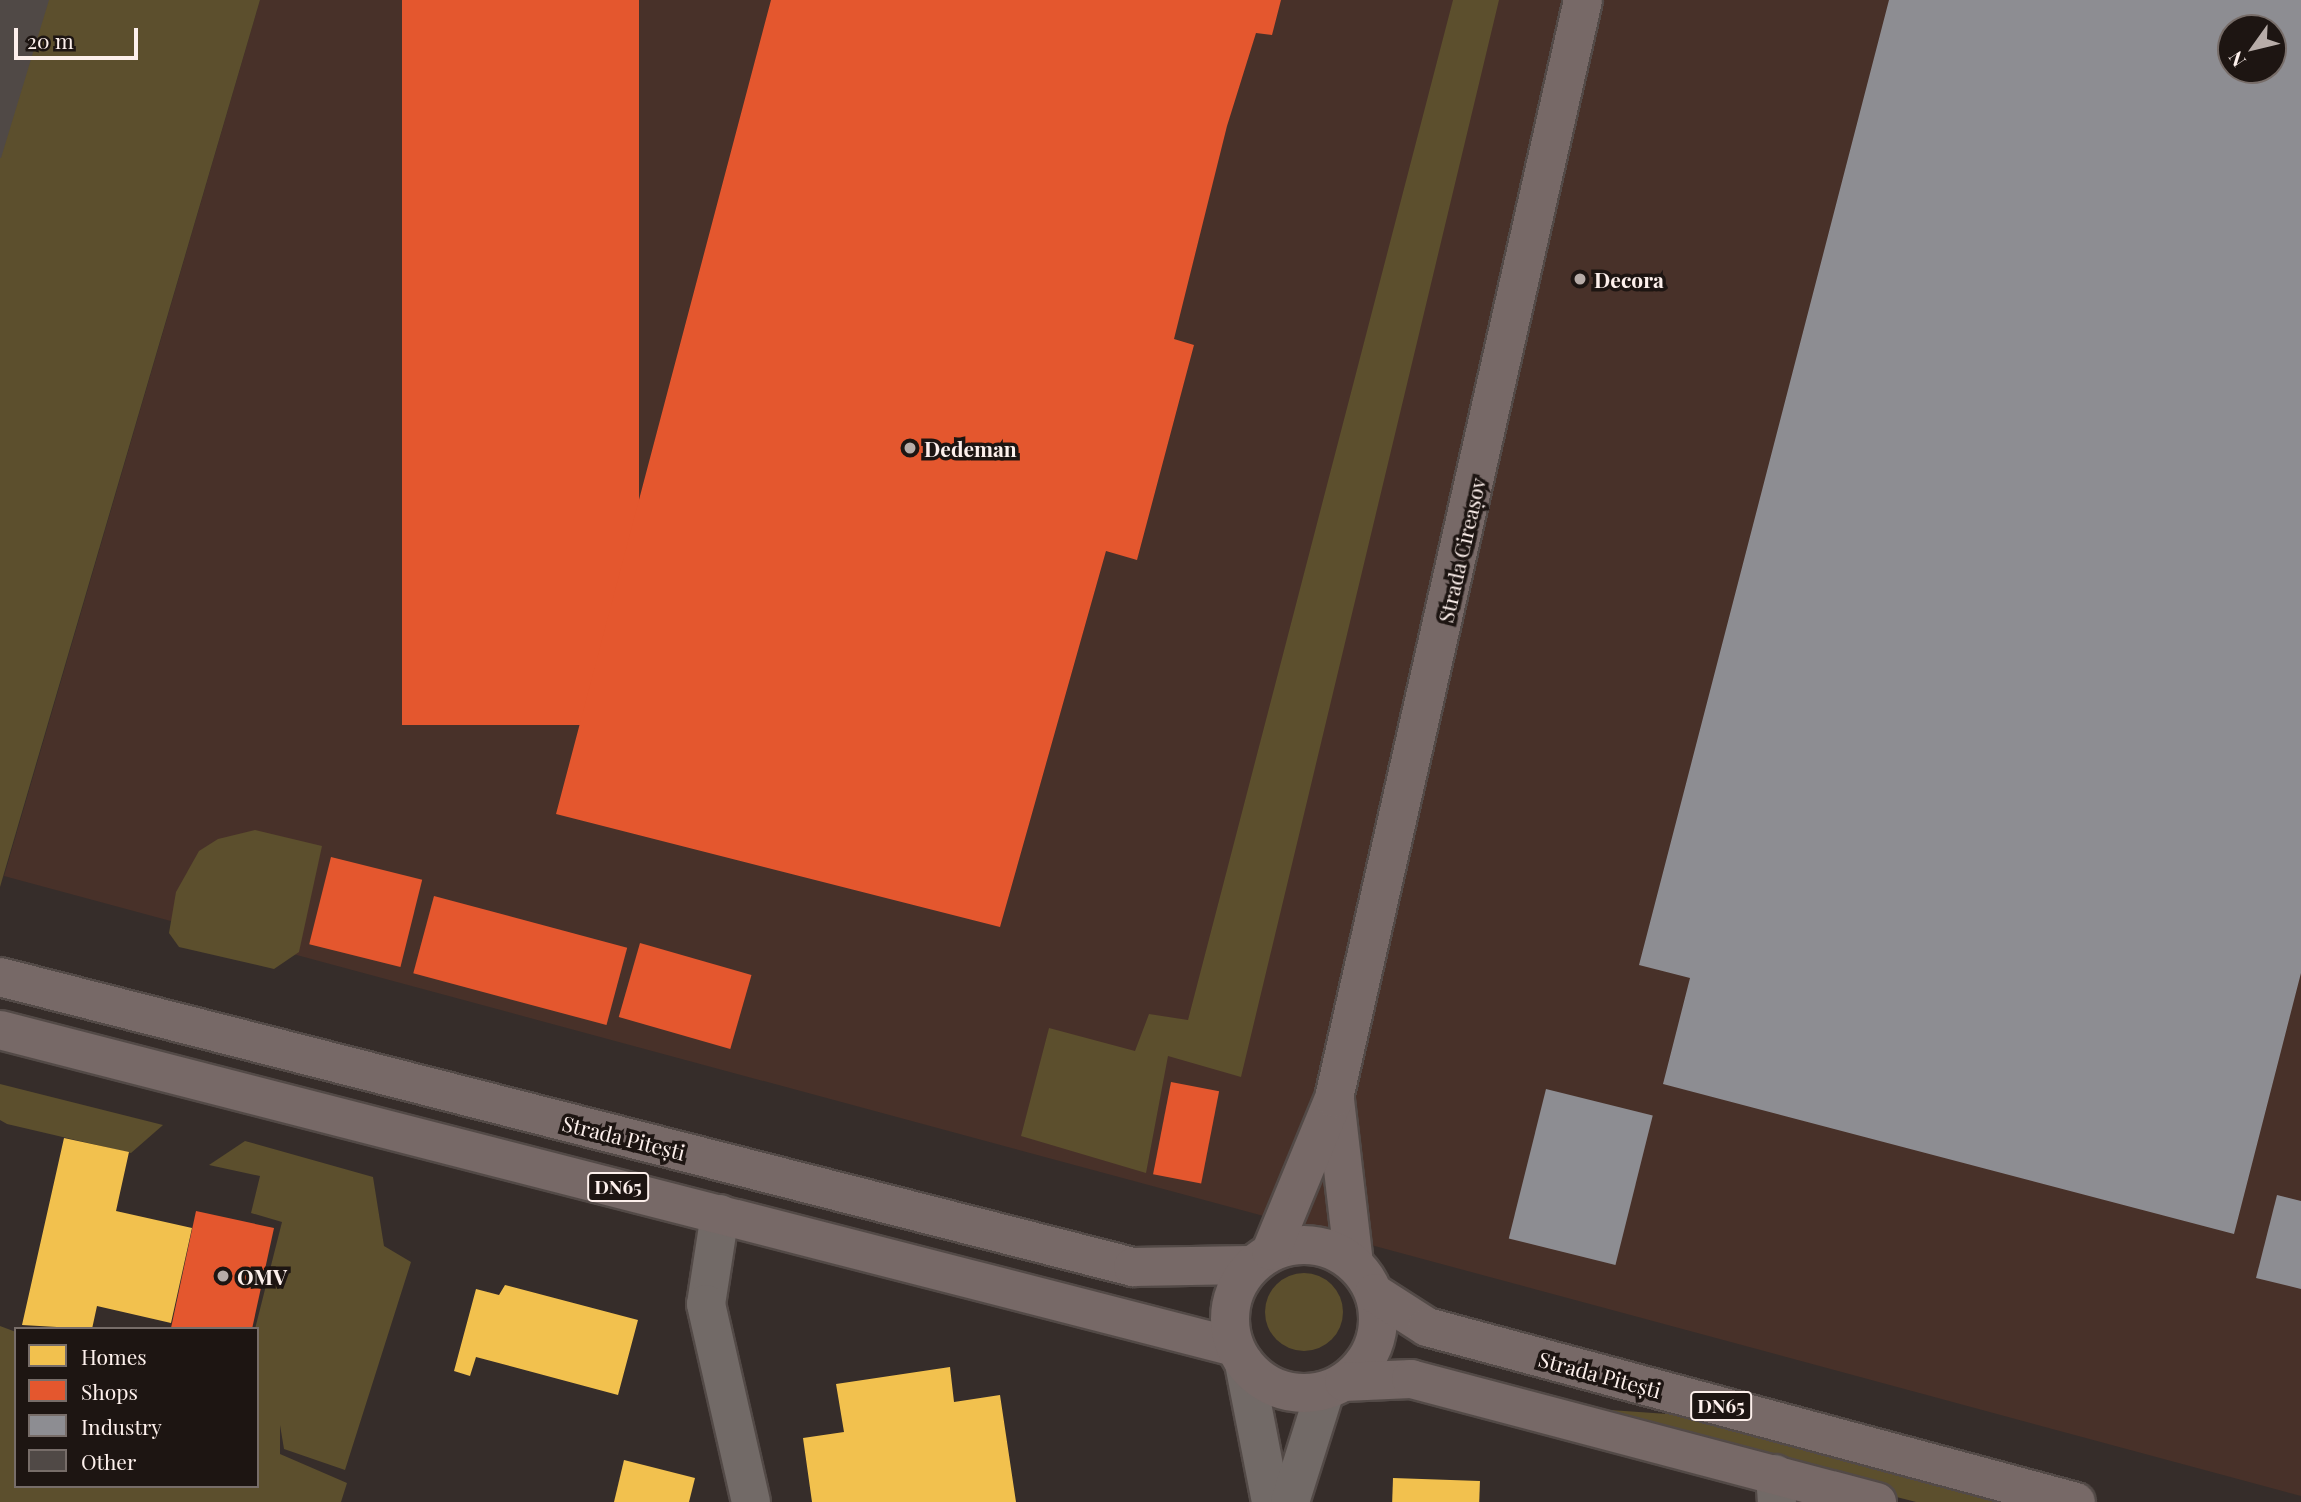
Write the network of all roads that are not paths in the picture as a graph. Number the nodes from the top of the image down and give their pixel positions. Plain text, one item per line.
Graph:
1 (1583, 0) edge
2 (0, 977) edge
3 (0, 1030) edge
4 (1335, 1098) junction
5 (720, 1214) junction
6 (1262, 1258) junction
7 (1364, 1278) junction
8 (1239, 1355) junction
9 (1335, 1386) junction
10 (1776, 1488) edge
11 (751, 1502) edge
12 (1271, 1502) edge
13 (1290, 1502) edge
14 (1877, 1502) edge
15 (2077, 1502) edge

1 - 4 main road, Strada Cireașov
2 - 6 main road, Strada Pitești / DN65
3 - 5 main road, DN65
4 - 6 main road, Strada Cireașov
4 - 7 main road, Strada Cireașov
5 - 8 main road, DN65
5 - 11 street
6 - 7 main road, Strada Pitești / DN65
6 - 8 main road
7 - 9 main road
7 - 15 main road, Strada Pitești / DN65
8 - 9 main road, DN65
8 - 12 street
9 - 10 main road, DN65
9 - 13 street
10 - 14 main road, DN65

